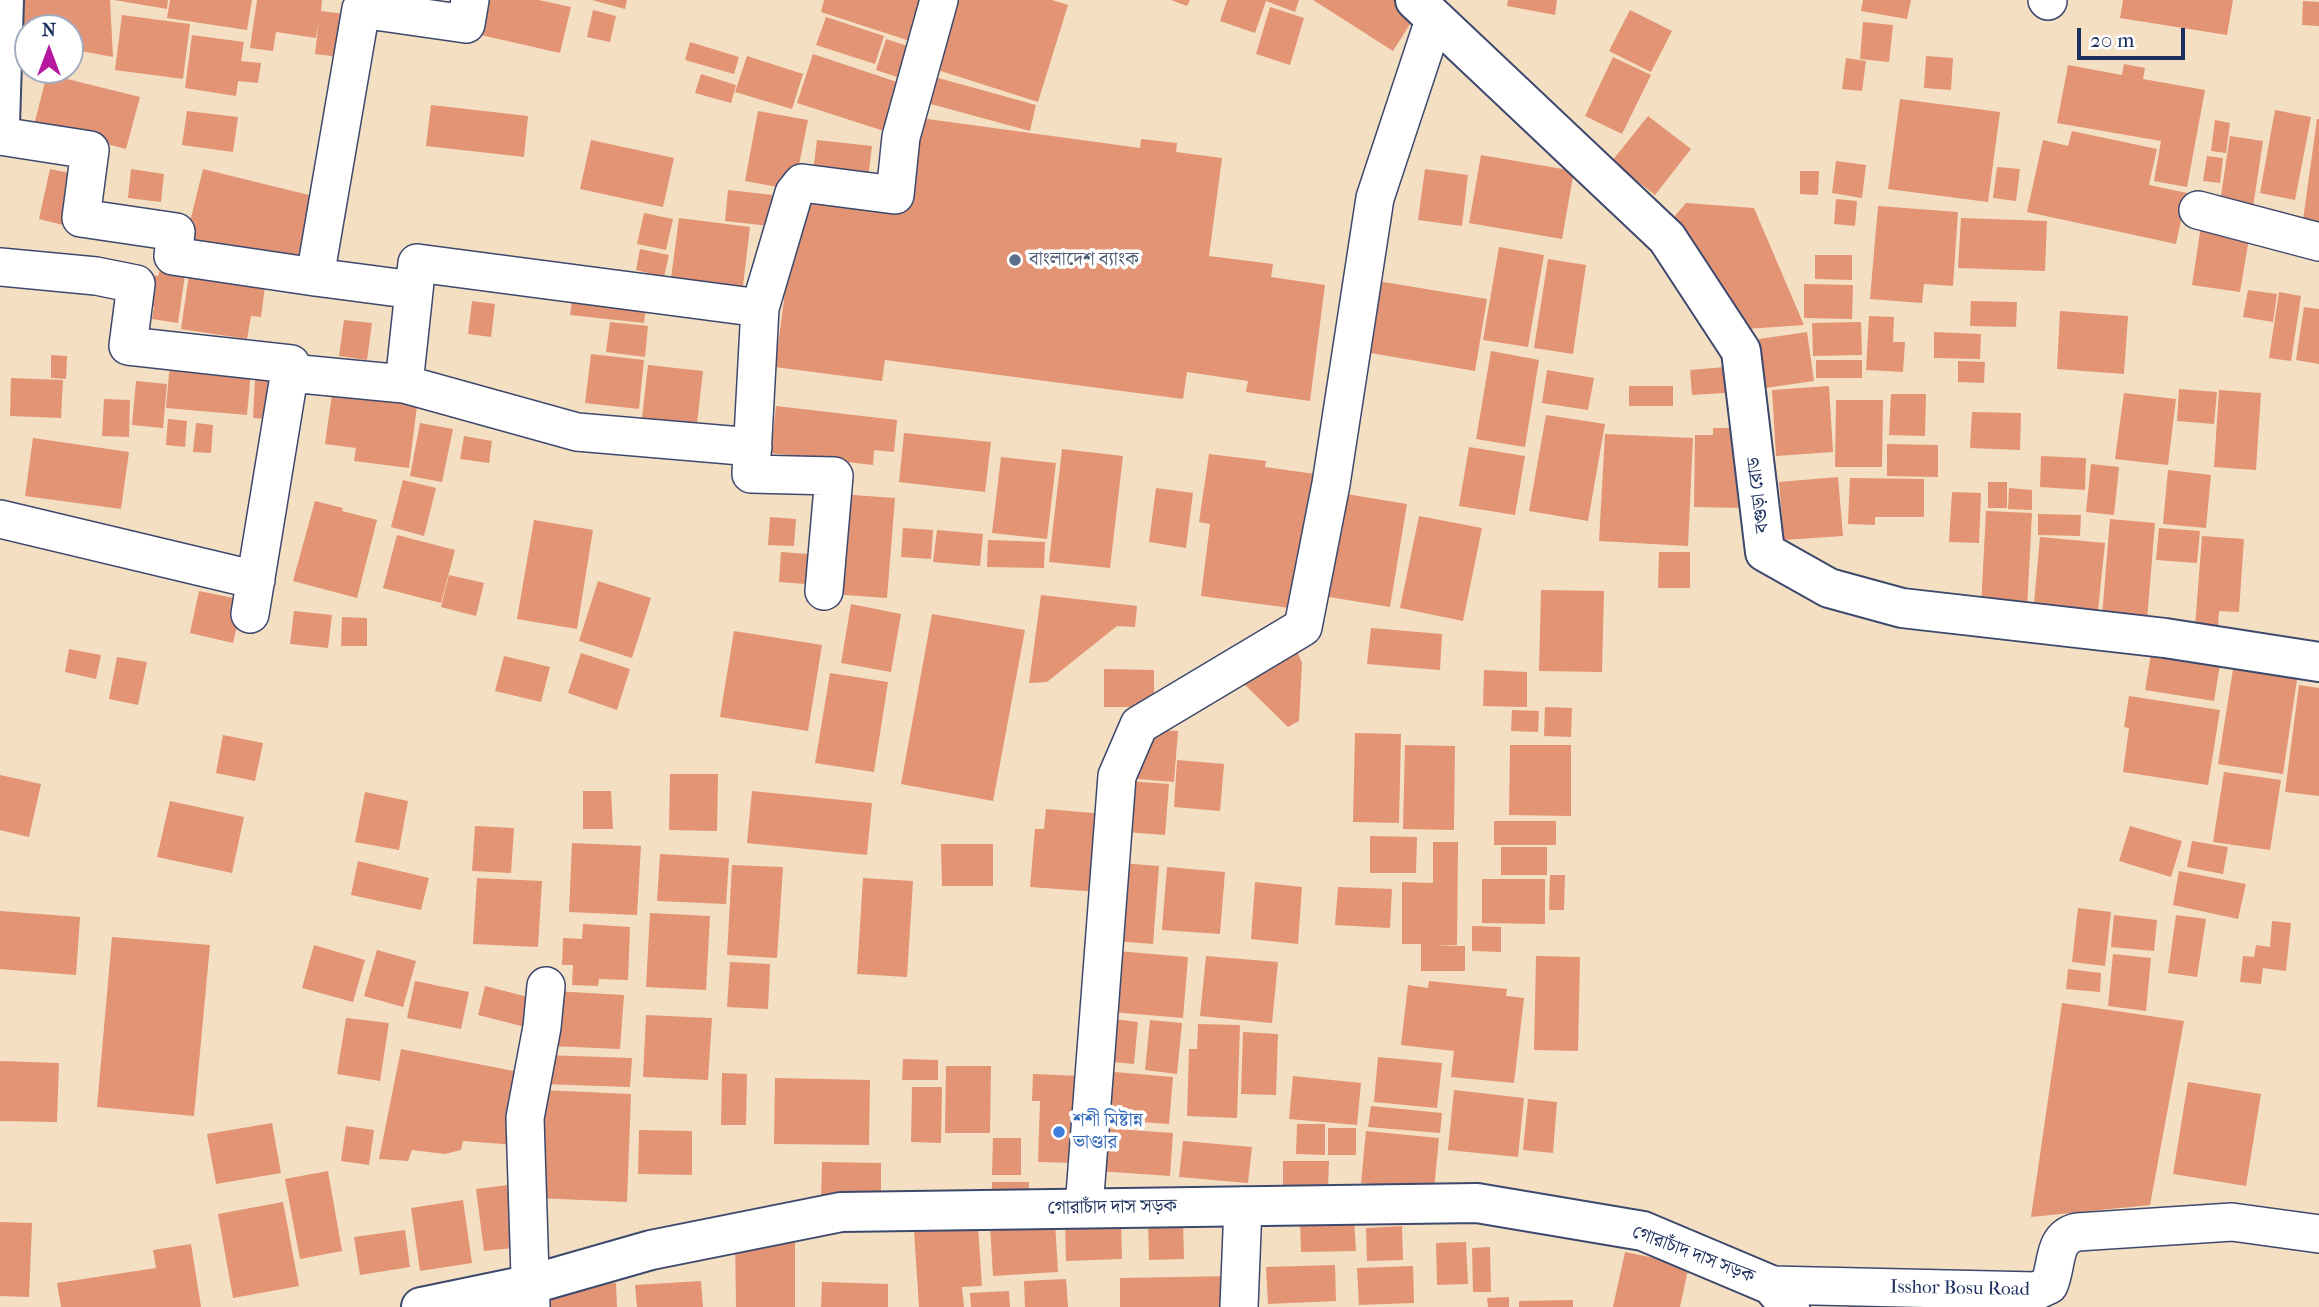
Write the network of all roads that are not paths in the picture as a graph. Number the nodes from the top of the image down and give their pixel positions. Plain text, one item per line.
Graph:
1 (4, 0) edge
2 (470, 0) edge
3 (939, 0) edge
4 (1424, 10) edge
5 (0, 124) edge
6 (0, 135) edge
7 (2198, 210) dead end
8 (2319, 243) edge
9 (0, 267) edge
10 (315, 277) junction
11 (414, 290) junction
12 (760, 308) junction
13 (289, 373) junction
14 (404, 384) junction
15 (753, 447) junction
16 (0, 519) edge
17 (824, 591) dead end
18 (2319, 662) edge
19 (546, 986) dead end
20 (1243, 1206) junction
21 (1084, 1208) junction
22 (2319, 1234) edge
23 (532, 1295) edge
24 (1781, 1296) edge
25 (421, 1307) edge
26 (1240, 1307) edge

1 - 5 main road
2 - 10 street
3 - 12 street
4 - 18 main road, বগুড়া রোড
4 - 21 street
6 - 10 street
7 - 8 street
9 - 13 street
10 - 11 street
11 - 12 street
11 - 14 street
12 - 15 street
13 - 14 street
13 - 16 street
14 - 15 street
15 - 17 street
19 - 23 street
20 - 21 main road, গোরাচাঁদ দাস সড়ক
20 - 24 main road, গোরাচাঁদ দাস সড়ক
20 - 26 street
21 - 23 main road, গোরাচাঁদ দাস সড়ক
22 - 24 street, Isshor Bosu Road
23 - 25 main road, গোরাচাঁদ দাস সড়ক

